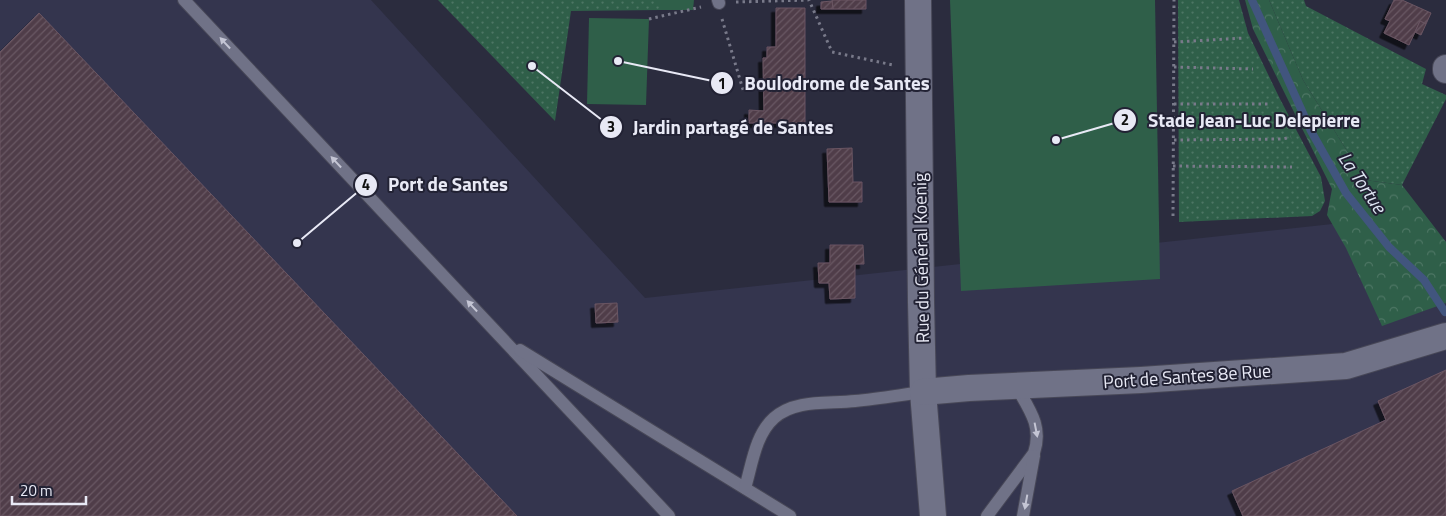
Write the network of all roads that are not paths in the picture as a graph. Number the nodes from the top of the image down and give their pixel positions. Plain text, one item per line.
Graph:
1 (184, 0) edge
2 (918, 0) edge
3 (1446, 336) edge
4 (505, 341) junction
5 (1016, 386) junction
6 (923, 392) junction
7 (1034, 454) junction
8 (745, 488) junction
9 (669, 516) edge
10 (790, 516) edge
11 (933, 516) edge
12 (987, 516) edge
13 (1023, 516) edge

4 -> 1 lane
2 - 6 street, Rue du Général Koenig
3 - 5 street, Port de Santes 8e Rue
4 - 8 lane
4 - 9 lane
5 - 6 street, Port de Santes 8e Rue
5 -> 7 lane
6 - 8 lane
6 - 11 street, Rue du Général Koenig
7 - 12 lane
7 -> 13 lane
8 - 10 lane

